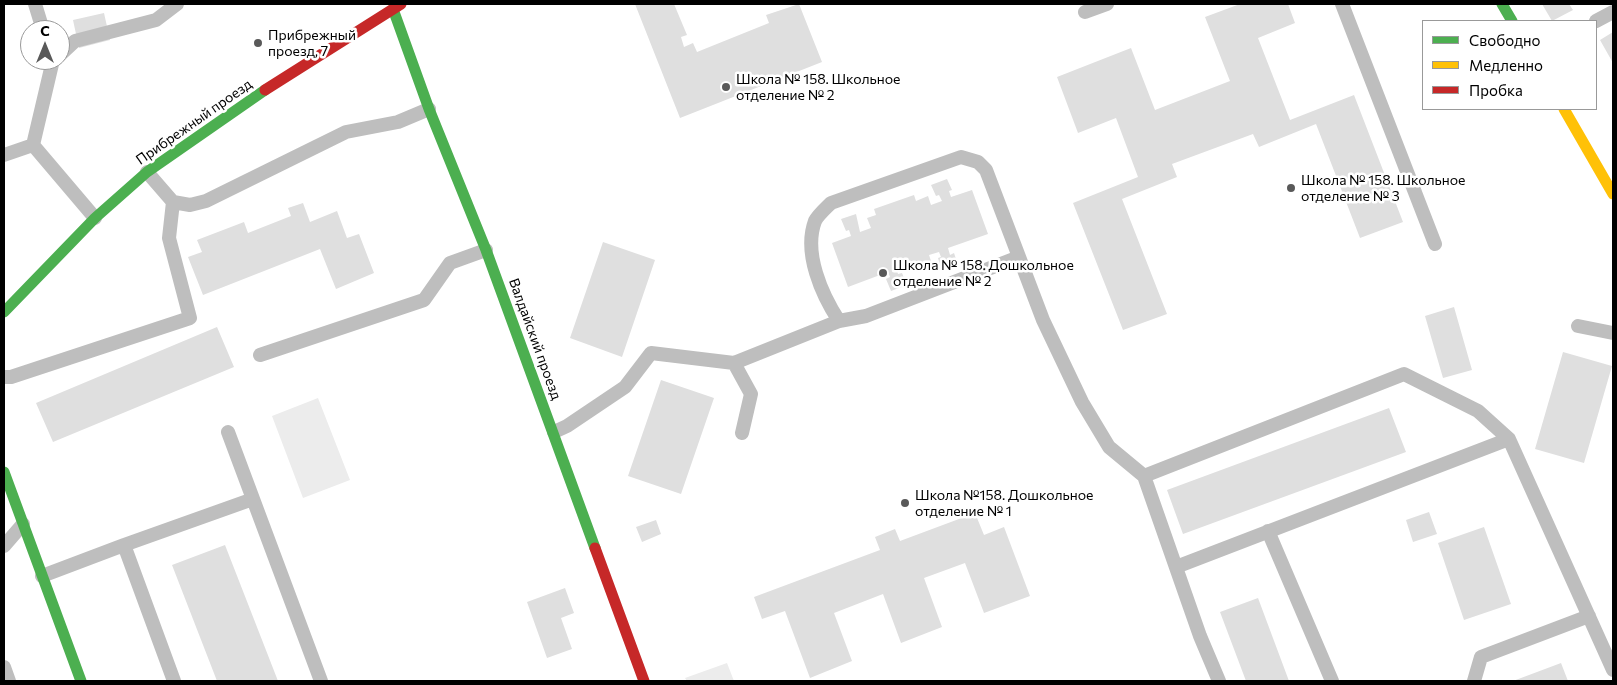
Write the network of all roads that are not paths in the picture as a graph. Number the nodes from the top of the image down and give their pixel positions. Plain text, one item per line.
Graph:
1 (35, 4) edge
2 (177, 4) edge
3 (1107, 4) edge
4 (1342, 4) edge
5 (1502, 4) edge
6 (395, 5) edge
7 (1085, 12) dead end
8 (1613, 12) edge
9 (40, 20) edge
10 (1511, 20) edge
11 (1597, 20) edge
12 (70, 46) edge
13 (52, 70) edge
14 (429, 110) junction
15 (1565, 110) edge
16 (33, 145) junction
17 (4, 155) edge
18 (147, 172) junction
19 (1613, 194) edge
20 (173, 202) junction
21 (95, 218) junction
22 (1435, 244) dead end
23 (486, 250) junction
24 (1020, 257) junction
25 (4, 312) edge
26 (840, 321) junction
27 (1578, 326) dead end
28 (1613, 333) edge
29 (260, 355) dead end
30 (734, 362) junction
31 (4, 377) edge
32 (228, 432) dead end
33 (554, 432) junction
34 (742, 433) dead end
35 (1509, 439) junction
36 (4, 472) edge
37 (1144, 476) junction
38 (253, 499) junction
39 (23, 524) junction
40 (1268, 531) junction
41 (124, 545) junction
42 (4, 546) edge
43 (1176, 567) junction
44 (42, 576) junction
45 (1589, 616) junction
46 (4, 668) edge
47 (1613, 670) edge
48 (9, 681) edge
49 (81, 681) edge
50 (174, 681) edge
51 (321, 681) edge
52 (644, 681) edge
53 (1219, 681) edge
54 (1332, 681) edge
55 (1474, 681) edge

1 - 9 lane
2 - 12 lane
3 - 7 lane
4 - 22 lane
5 - 10 street
6 - 14 street, Валдайский проезд
6 - 18 street, Прибрежный проезд
8 - 11 lane
13 - 16 lane
14 - 20 lane
14 - 23 street, Валдайский проезд
15 - 19 street
16 - 17 lane
16 - 21 lane
18 - 20 lane
18 - 21 street, Прибрежный проезд
20 - 31 lane
21 - 25 street, Прибрежный проезд
23 - 29 lane
23 - 33 street, Валдайский проезд
24 - 26 lane
24 - 26 lane
24 - 37 lane
26 - 30 lane
27 - 28 lane
30 - 33 lane
30 - 34 lane
32 - 38 lane
33 - 52 street, Валдайский проезд
35 - 37 lane
35 - 40 lane
35 - 45 lane
36 - 39 street
37 - 43 lane
38 - 41 lane
38 - 51 lane
39 - 42 lane
39 - 44 street
40 - 43 lane
40 - 54 lane
41 - 44 lane
41 - 50 lane
43 - 53 lane
44 - 49 street
45 - 47 lane
45 - 55 lane
46 - 48 lane

